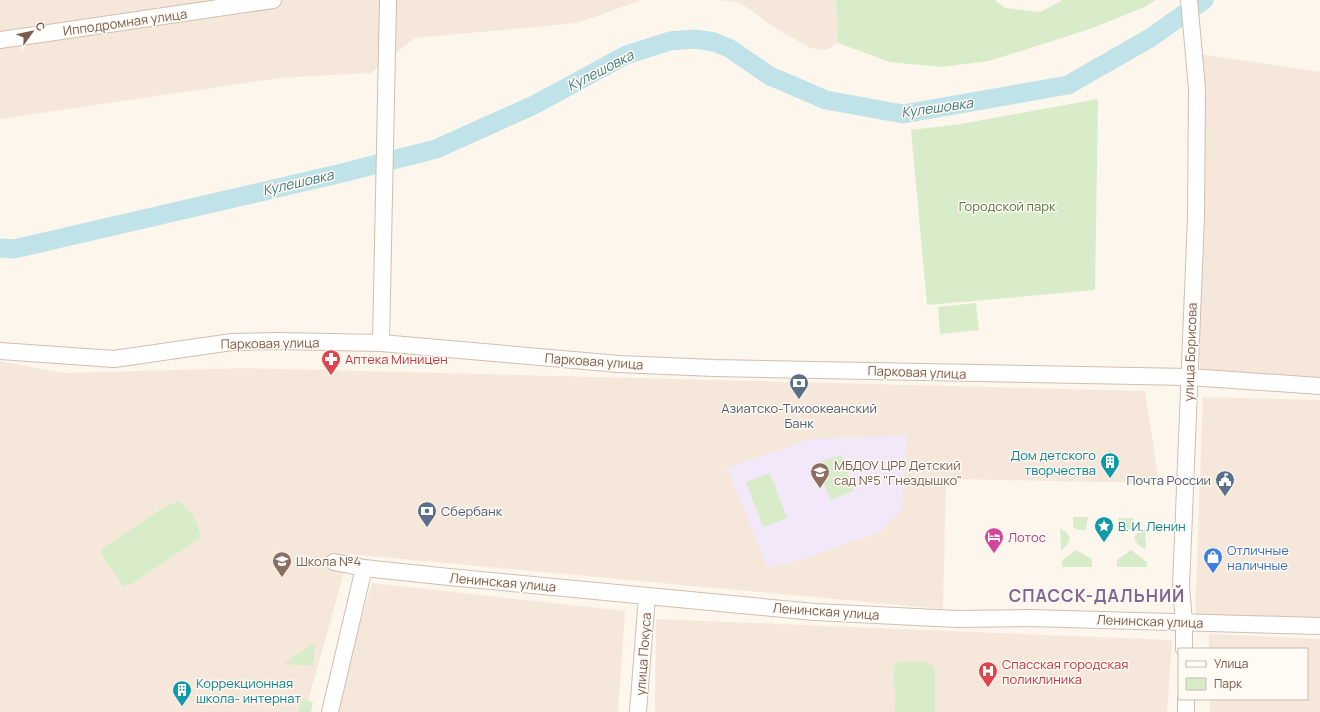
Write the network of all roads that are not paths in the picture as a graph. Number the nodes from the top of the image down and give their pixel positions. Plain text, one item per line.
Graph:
1 (273, 0) edge
2 (388, 0) edge
3 (1189, 0) edge
4 (0, 40) edge
5 (381, 343) junction
6 (0, 351) edge
7 (1189, 377) junction
8 (1320, 386) edge
9 (334, 562) dead end
10 (364, 568) junction
11 (647, 596) junction
12 (1184, 622) junction
13 (1320, 626) edge
14 (1184, 648) edge
15 (1186, 700) edge
16 (330, 712) edge
17 (638, 712) edge
18 (1186, 712) edge

1 - 4 street, Ипподромная улица
2 - 5 street
3 - 7 street, улица Борисова
5 - 6 street, Парковая улица
5 - 7 street, Парковая улица
7 - 8 street, Парковая улица
7 - 12 street, улица Борисова
9 - 10 street, Ленинская улица
10 - 11 street, Ленинская улица
10 - 16 street
11 - 12 street, Ленинская улица
11 - 17 street, улица Покуса
12 - 13 street, Ленинская улица
12 - 14 street, улица Борисова
15 - 18 street

